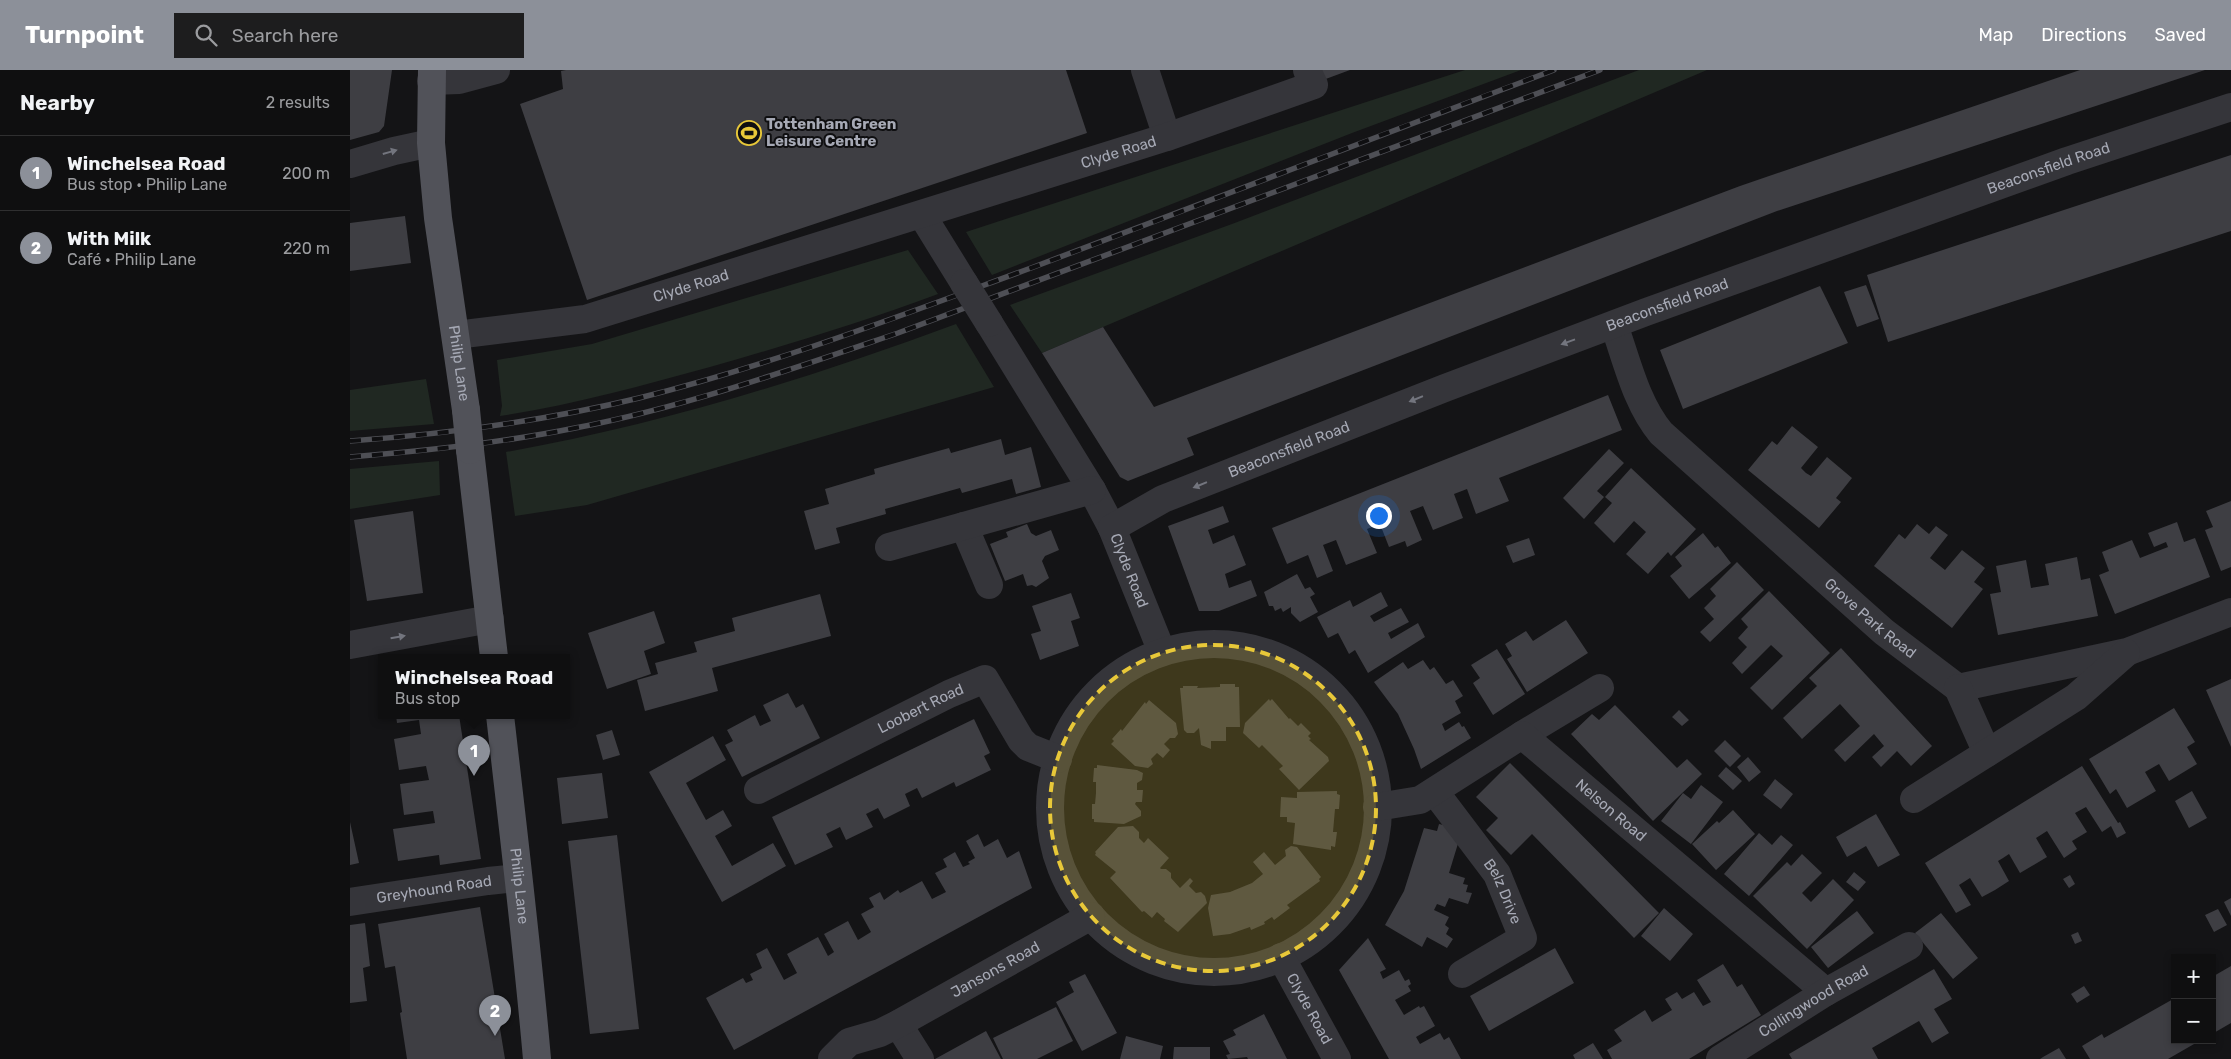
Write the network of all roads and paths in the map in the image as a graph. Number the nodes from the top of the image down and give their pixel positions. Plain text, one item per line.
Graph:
1 (496, 70) edge
2 (1145, 70) edge
3 (431, 75) edge
4 (1310, 78) edge
5 (2231, 107) edge
6 (1167, 137) junction
7 (431, 143) junction
8 (350, 164) edge
9 (922, 215) junction
10 (1614, 325) junction
11 (456, 336) junction
12 (1092, 490) junction
13 (964, 526) junction
14 (1112, 528) junction
15 (888, 547) dead end
16 (989, 585) dead end
17 (2231, 612) edge
18 (490, 619) junction
19 (350, 645) edge
20 (1162, 652) junction
21 (2127, 652) junction
22 (494, 654) edge
23 (1600, 688) dead end
24 (1958, 688) junction
25 (500, 719) edge
26 (1522, 735) junction
27 (1987, 753) junction
28 (1058, 759) junction
29 (758, 790) dead end
30 (1435, 792) junction
31 (1914, 799) dead end
32 (1377, 807) junction
33 (518, 878) junction
34 (350, 902) edge
35 (1091, 916) junction
36 (1909, 946) dead end
37 (1281, 957) junction
38 (1462, 974) dead end
39 (1826, 992) junction
40 (898, 1024) junction
41 (537, 1059) edge
42 (832, 1059) edge
43 (920, 1059) edge
44 (1337, 1059) edge
45 (1720, 1059) edge

1 - 3 street
2 - 6 street
3 - 7 main road, Philip Lane
4 - 6 street, Clyde Road
5 - 10 street, Beaconsfield Road
6 - 9 street, Clyde Road
8 -> 7 street
7 - 11 main road, Philip Lane
9 - 11 street, Clyde Road
9 - 12 street, Clyde Road, bridge
10 -> 14 street, Beaconsfield Road
10 - 24 street, Grove Park Road
11 - 18 main road, Philip Lane, bridge
12 - 13 street
12 - 14 street, Clyde Road
13 - 15 street
13 - 16 street
14 - 20 street, Clyde Road
17 - 21 street
19 -> 18 street
18 - 22 main road, Philip Lane
20 - 28 street
20 - 32 street
21 - 24 street
21 - 27 street
23 - 26 street
24 - 27 street
25 - 33 main road, Philip Lane
26 - 30 street
26 - 39 street, Nelson Road
27 - 31 street
28 - 29 street, Loobert Road
28 - 35 street
30 - 32 street
30 - 38 street, Belz Drive
32 - 37 street
33 - 34 street, Greyhound Road
33 - 41 main road, Philip Lane
35 - 37 street
35 - 40 street, Jansons Road
36 - 39 street, Collingwood Road
37 - 44 street, Clyde Road
39 - 45 street, Collingwood Road
40 - 42 street, Jansons Road
40 - 43 street

